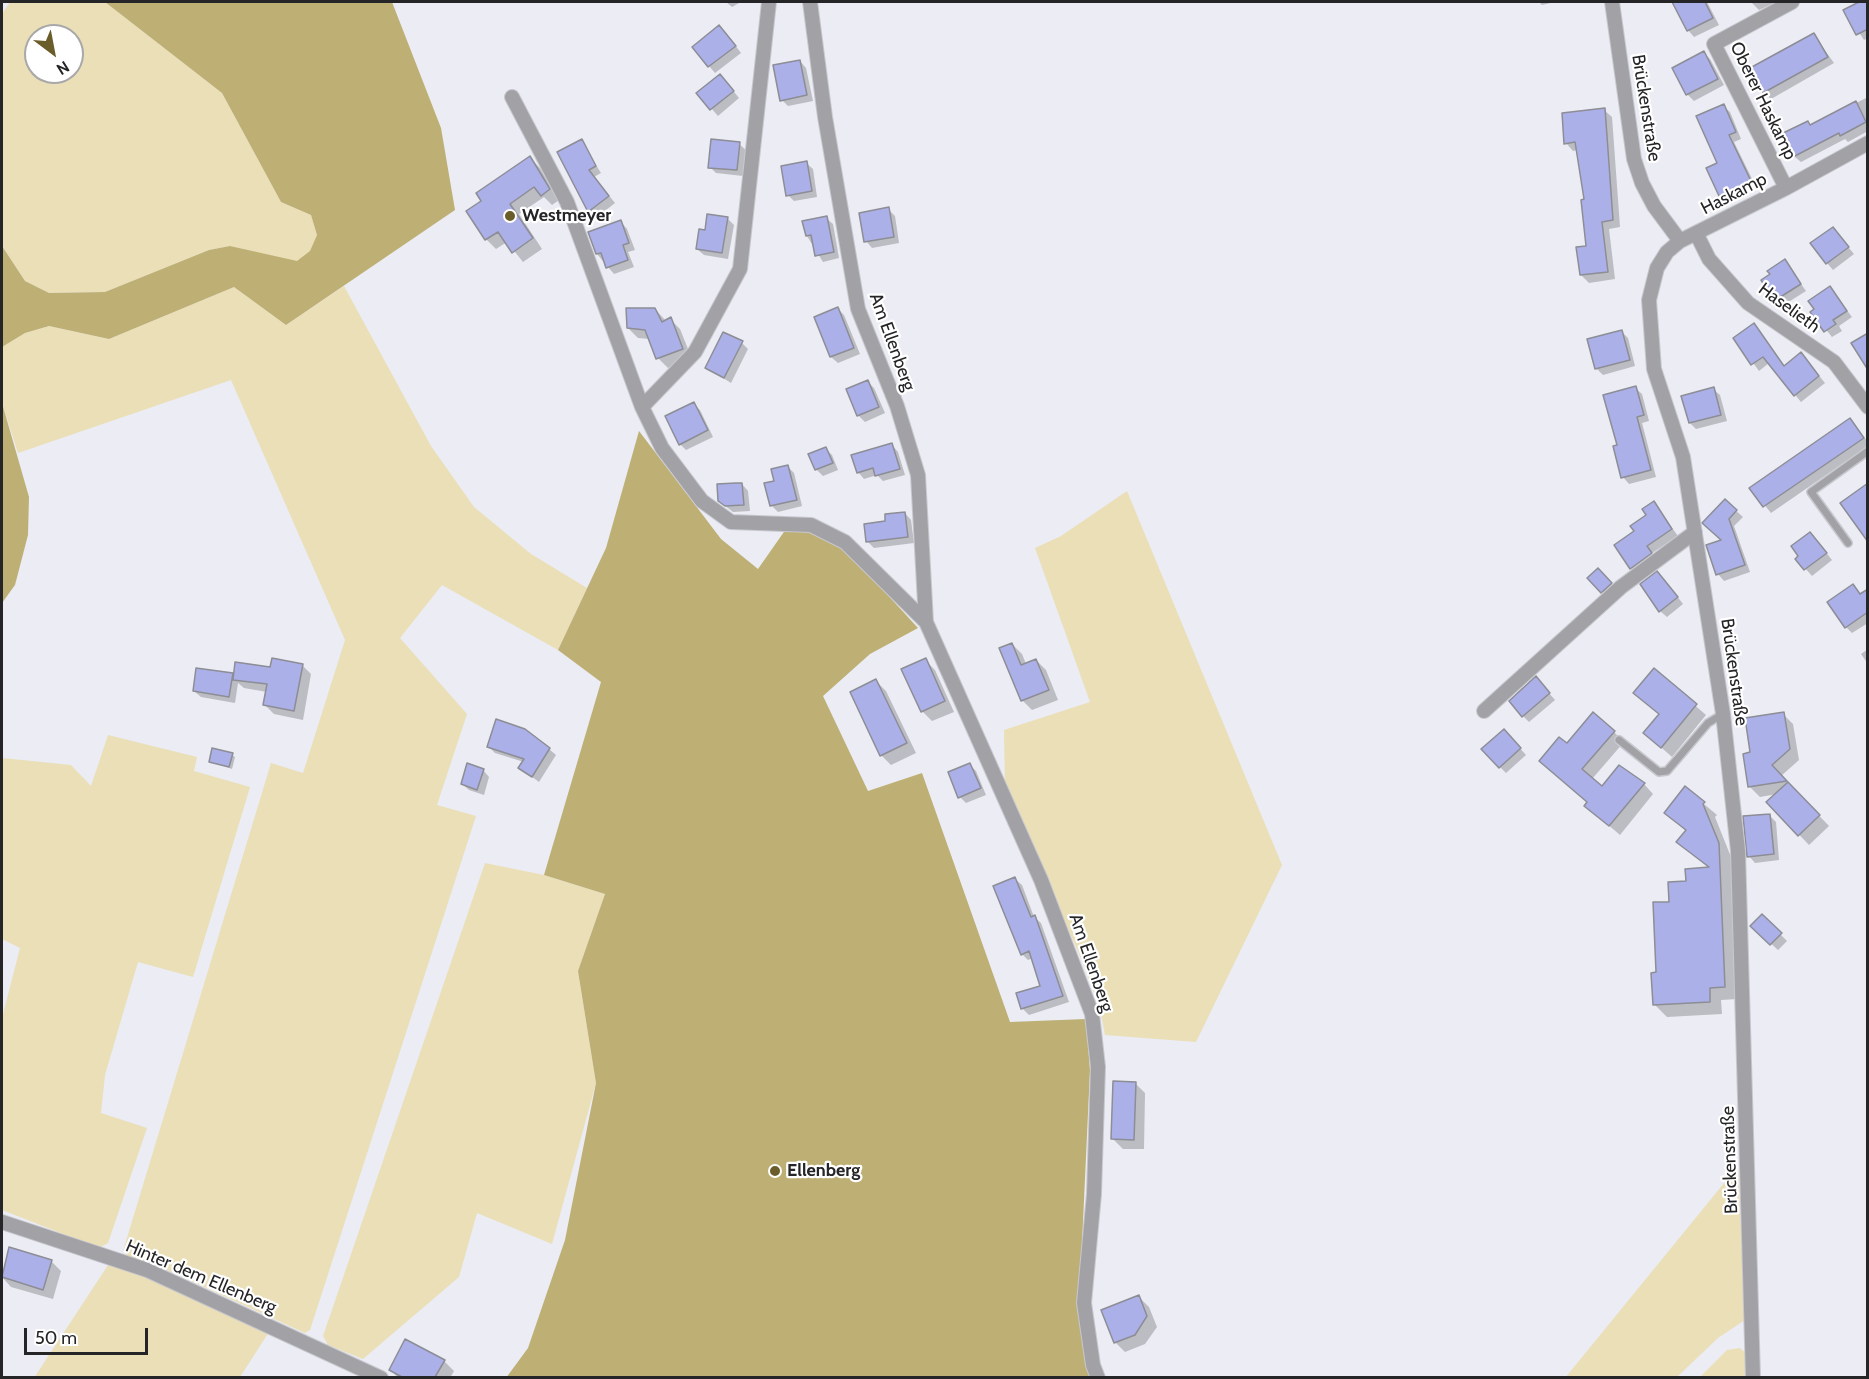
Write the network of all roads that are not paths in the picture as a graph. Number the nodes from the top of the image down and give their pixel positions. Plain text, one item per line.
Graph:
1 (769, 2) edge
2 (810, 2) edge
3 (1612, 2) edge
4 (1792, 2) edge
5 (512, 97) dead end
6 (1868, 143) edge
7 (1786, 188) junction
8 (1696, 233) junction
9 (1680, 241) junction
10 (642, 407) junction
11 (1868, 407) edge
12 (1868, 451) edge
13 (1695, 532) junction
14 (1848, 543) dead end
15 (926, 622) junction
16 (1484, 711) dead end
17 (1723, 714) junction
18 (1619, 740) dead end
19 (2, 1222) edge
20 (381, 1377) edge
21 (1098, 1377) edge
22 (1753, 1377) edge

1 - 10 street
2 - 15 street, Am Ellenberg
3 - 9 street, Brückenstraße
4 - 7 street, Oberer Haskamp
5 - 10 street, Am Ellenberg
6 - 7 street, Haskamp
7 - 8 street, Haskamp
8 - 9 street, Haskamp
8 - 11 street, Haselieth
9 - 13 street, Brückenstraße
10 - 15 street, Am Ellenberg
12 - 14 lane
13 - 16 street
13 - 17 street, Brückenstraße
15 - 21 street, Am Ellenberg
17 - 18 lane
17 - 22 street, Brückenstraße
19 - 20 street, Hinter dem Ellenberg

